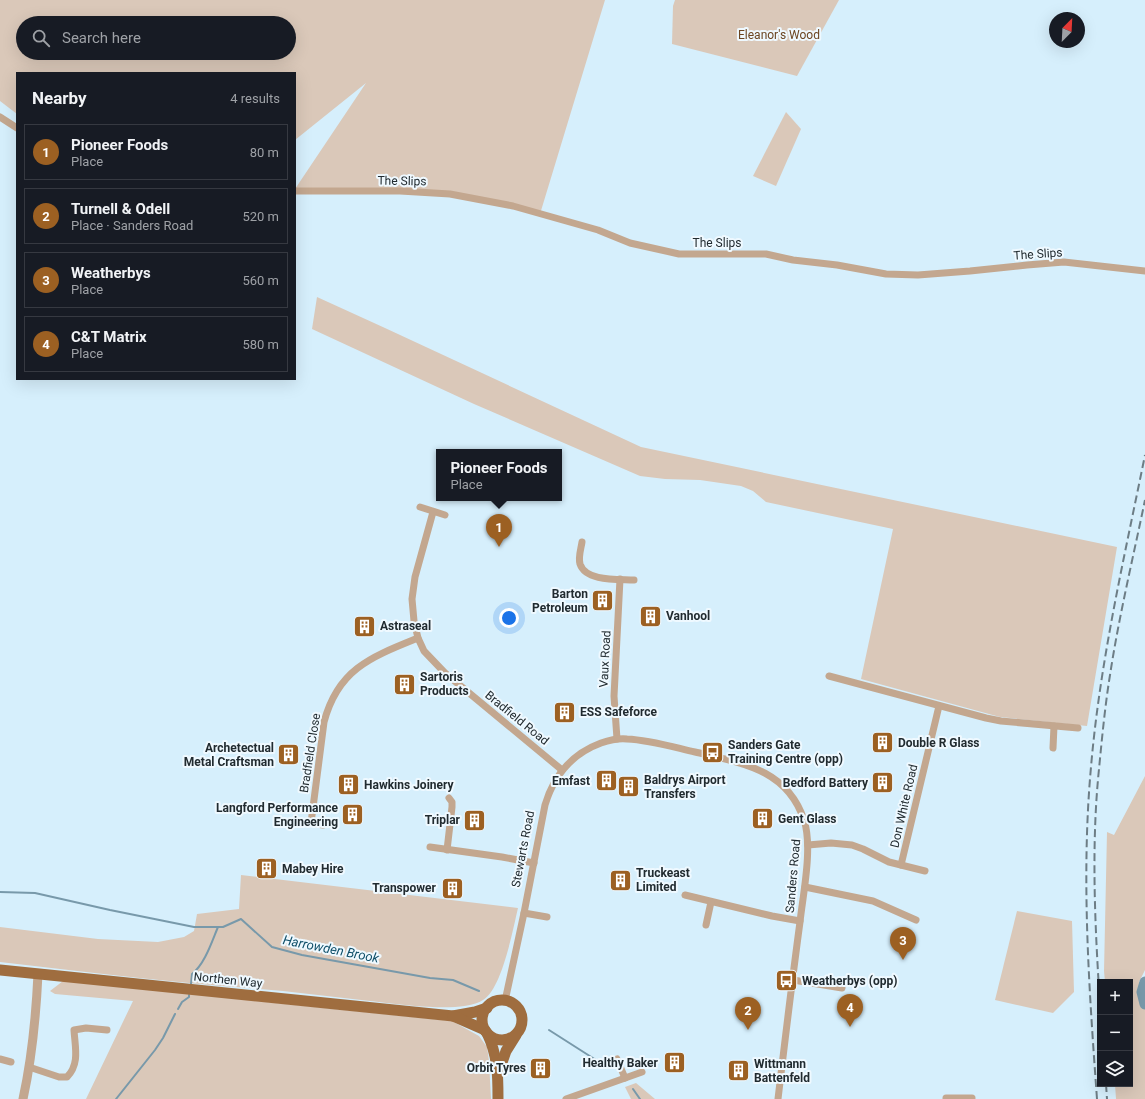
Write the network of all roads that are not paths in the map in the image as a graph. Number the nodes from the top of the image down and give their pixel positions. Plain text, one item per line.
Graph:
1 (0, 116) edge
2 (16, 127) edge
3 (296, 191) edge
4 (1145, 271) edge
5 (420, 507) dead end
6 (433, 512) junction
7 (445, 515) dead end
8 (582, 542) dead end
9 (620, 580) junction
10 (634, 580) dead end
11 (418, 638) junction
12 (829, 676) dead end
13 (939, 706) junction
14 (1054, 726) junction
15 (1078, 728) dead end
16 (617, 739) junction
17 (1053, 748) dead end
18 (562, 770) junction
19 (449, 798) dead end
20 (297, 821) dead end
21 (311, 823) junction
22 (323, 825) dead end
23 (808, 845) junction
24 (430, 847) dead end
25 (446, 850) junction
26 (534, 863) junction
27 (901, 865) junction
28 (925, 871) dead end
29 (805, 887) junction
30 (685, 895) dead end
31 (711, 902) junction
32 (524, 913) junction
33 (547, 917) dead end
34 (916, 920) dead end
35 (800, 921) junction
36 (706, 925) dead end
37 (0, 970) edge
38 (38, 974) junction
39 (793, 980) junction
40 (842, 988) dead end
41 (505, 1001) junction
42 (487, 1008) junction
43 (453, 1016) junction
44 (107, 1030) dead end
45 (486, 1032) junction
46 (516, 1035) junction
47 (0, 1060) edge
48 (618, 1060) dead end
49 (11, 1062) dead end
50 (29, 1067) junction
51 (642, 1072) dead end
52 (498, 1074) junction
53 (625, 1078) junction
54 (946, 1098) dead end
55 (959, 1098) edge
56 (972, 1098) edge
57 (23, 1099) edge
58 (498, 1099) edge
59 (566, 1099) edge
60 (778, 1099) edge

1 - 2 street
3 - 4 street, The Slips
5 - 6 street
6 - 7 street
6 - 11 street, Bradfield Road
8 - 9 street
9 - 10 street
9 - 16 street, Vaux Road
11 - 18 street, Bradfield Road
11 - 21 street, Bradfield Close
12 - 13 street
13 - 14 street
13 - 27 street, Don White Road
14 - 15 street
14 - 17 street
16 - 18 street, Stewarts Road
16 - 23 street, Sanders Road
18 - 26 street, Stewarts Road
19 - 25 street
20 - 21 street
21 - 22 street
23 - 27 street, Don White Road
23 - 29 street, Sanders Road
24 - 25 street
25 - 26 street
26 - 32 street, Stewarts Road
27 - 28 street, Don White Road
29 - 34 street
29 - 35 street, Sanders Road
30 - 31 street
31 - 35 street
31 - 36 street
32 - 33 street
32 - 41 street, Stewarts Road
35 - 39 street, Sanders Road
37 - 38 main road, Northen Way
38 - 43 main road, Northen Way
38 - 50 street
39 - 40 street
39 - 60 street, Sanders Road
41 - 42 main road
41 - 46 main road
42 - 43 main road, Northen Way
42 - 45 main road
43 - 45 main road, Northen Way
44 - 50 street
45 - 46 main road
45 - 52 main road
46 - 52 main road
47 - 49 street
48 - 53 street
50 - 57 street
51 - 53 street
52 - 58 main road
53 - 59 street
54 - 55 street
55 - 56 street

